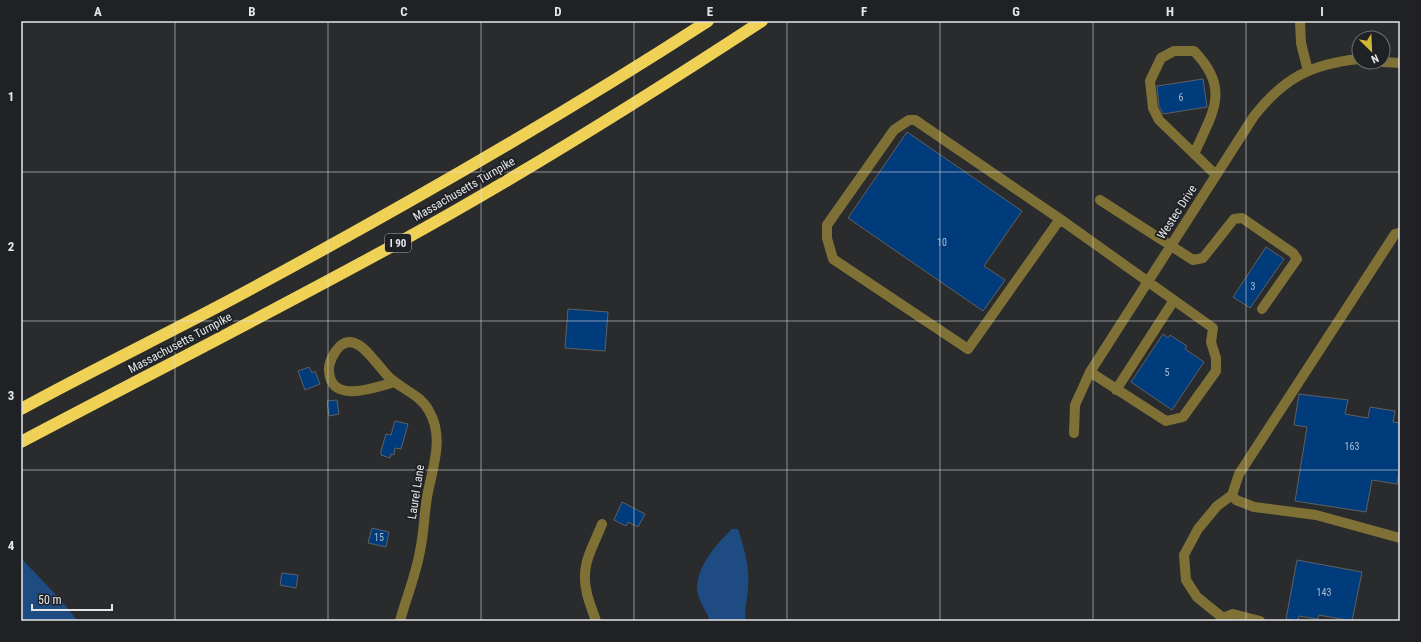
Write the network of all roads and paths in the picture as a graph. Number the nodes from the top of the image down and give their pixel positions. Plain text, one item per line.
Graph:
1 (708, 21) edge
2 (762, 21) edge
3 (1300, 21) edge
4 (1351, 60) edge
5 (1308, 71) junction
6 (1194, 154) junction
7 (1216, 175) junction
8 (1100, 200) dead end
9 (1060, 219) junction
10 (1400, 233) edge
11 (1171, 245) junction
12 (1148, 281) junction
13 (1174, 300) junction
14 (1262, 309) dead end
15 (1090, 372) junction
16 (395, 382) junction
17 (1116, 390) junction
18 (21, 409) edge
19 (1074, 433) dead end
20 (21, 442) edge
21 (1232, 494) junction
22 (602, 524) dead end
23 (1400, 538) edge
24 (1222, 620) edge
25 (400, 621) edge
26 (596, 621) edge
27 (1260, 621) edge

1 - 18 highway, Massachusetts Turnpike / I 90
2 - 20 highway, Massachusetts Turnpike / I 90
3 - 5 street
4 - 5 street, Westec Drive
5 - 7 street, Westec Drive
6 - 6 street
6 - 7 street
7 - 11 street, Westec Drive
8 - 11 street
9 - 9 street
9 - 12 street
10 - 21 street
11 - 12 street, Westec Drive
11 - 14 street
12 - 13 street
12 - 15 street, Westec Drive
13 - 17 street
13 - 17 street
15 - 17 street
15 - 19 street, Westec Drive
16 - 16 street, Laurel Lane
16 - 25 street, Laurel Lane
21 - 23 street
21 - 24 street
22 - 26 street
24 - 27 street

